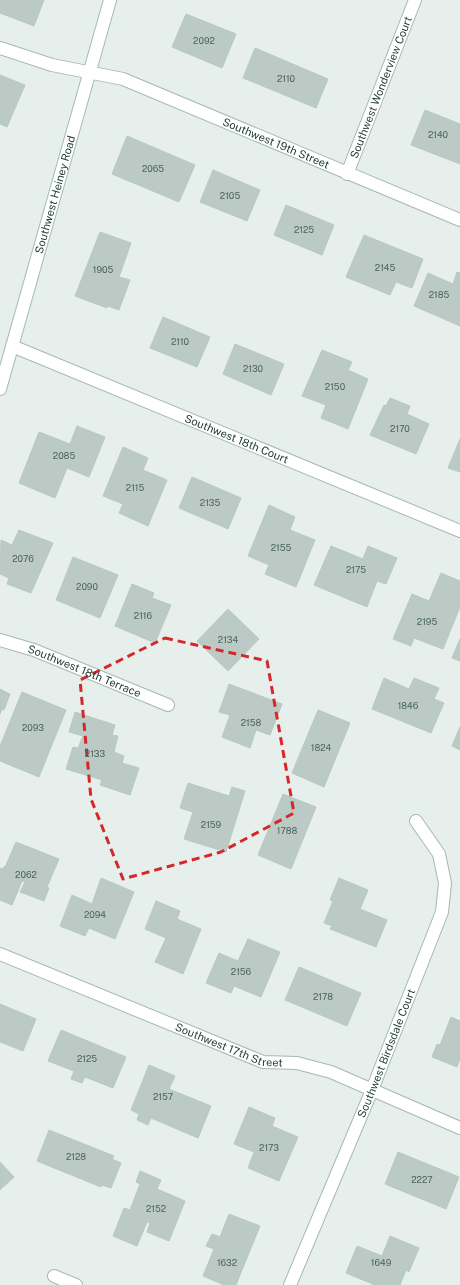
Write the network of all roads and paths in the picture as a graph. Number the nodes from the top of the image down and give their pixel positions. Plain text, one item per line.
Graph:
1 (110, 0) edge
2 (415, 0) edge
3 (0, 48) edge
4 (90, 72) junction
5 (348, 174) junction
6 (460, 220) edge
7 (12, 346) junction
8 (0, 389) edge
9 (460, 531) edge
10 (0, 640) edge
11 (168, 705) dead end
12 (416, 821) dead end
13 (0, 954) edge
14 (372, 1090) junction
15 (460, 1128) edge
16 (54, 1276) dead end
17 (76, 1285) edge
18 (290, 1285) edge

1 - 4 street, Southwest Heiney Road
2 - 5 street, Southwest Wonderview Court
3 - 4 street, Southwest 19th Street
4 - 5 street, Southwest 19th Street
4 - 7 street, Southwest Heiney Road
5 - 6 street, Southwest 19th Street
7 - 8 street, Southwest Heiney Road
7 - 9 street, Southwest 18th Court
10 - 11 street, Southwest 18th Terrace
12 - 14 street, Southwest Birdsdale Court
13 - 14 street, Southwest 17th Street
14 - 15 street, Southwest 17th Street
14 - 18 street, Southwest Birdsdale Court
16 - 17 street

